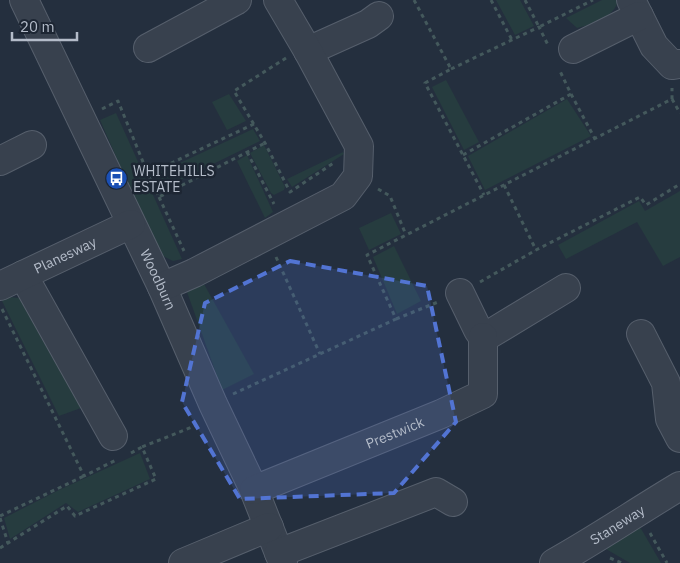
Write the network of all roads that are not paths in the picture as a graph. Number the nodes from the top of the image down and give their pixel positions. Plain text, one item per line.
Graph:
1 (24, 0) edge
2 (237, 0) edge
3 (278, 0) edge
4 (635, 8) edge
5 (379, 16) dead end
6 (148, 48) dead end
7 (307, 48) junction
8 (564, 54) road end
9 (676, 64) edge
10 (32, 145) dead end
11 (0, 161) edge
12 (131, 224) junction
13 (12, 280) edge
14 (162, 287) junction
15 (566, 288) dead end
16 (460, 293) road end
17 (641, 334) dead end
18 (483, 337) junction
19 (112, 436) road end
20 (680, 438) edge
21 (680, 486) edge
22 (254, 490) junction
23 (453, 502) dead end
24 (268, 527) junction
25 (281, 558) edge
26 (182, 563) edge
27 (554, 563) edge

1 - 12 street, Woodburn
2 - 6 street
3 - 7 street
4 - 8 street
4 - 9 street
5 - 7 street
7 - 14 street
10 - 11 street
12 - 13 street, Planesway
12 - 14 street, Woodburn
13 - 19 street
14 - 22 street, Woodburn
15 - 18 street
16 - 18 street
17 - 20 street
18 - 22 street, Prestwick
21 - 27 street, Staneway
22 - 24 street, Woodburn
23 - 25 street
24 - 25 street, Woodburn
24 - 26 street

